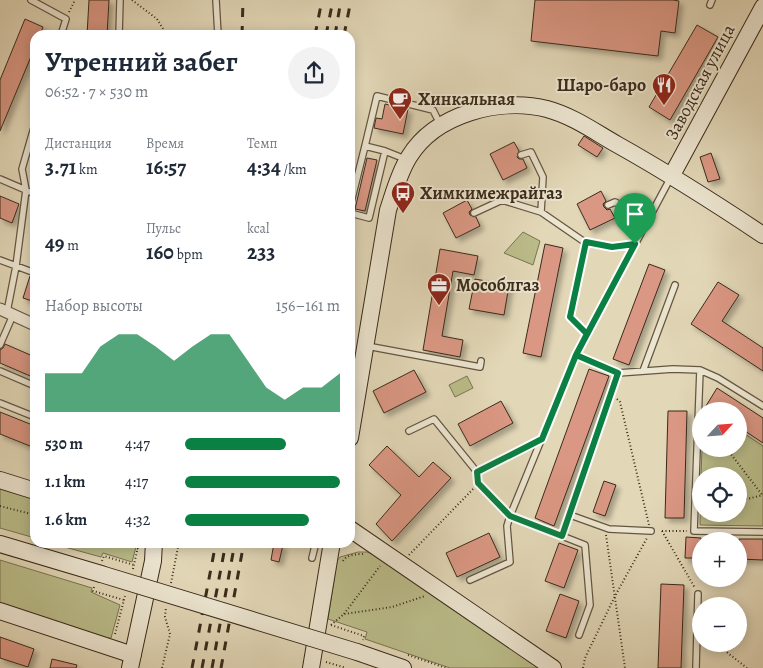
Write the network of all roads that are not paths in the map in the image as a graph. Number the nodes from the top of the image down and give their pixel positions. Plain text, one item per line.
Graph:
1 (31, 0) edge
2 (120, 0) edge
3 (216, 0) edge
4 (763, 7) edge
5 (63, 30) edge
6 (119, 30) edge
7 (218, 30) edge
8 (441, 126) junction
9 (30, 141) edge
10 (365, 146) junction
11 (385, 152) junction
12 (521, 155) dead end
13 (407, 160) junction
14 (672, 176) junction
15 (0, 179) edge
16 (355, 186) edge
17 (26, 190) junction
18 (30, 192) edge
19 (608, 205) dead end
20 (541, 212) junction
21 (474, 213) dead end
22 (355, 214) edge
23 (648, 220) junction
24 (763, 234) edge
25 (586, 242) junction
26 (635, 244) junction
27 (0, 260) edge
28 (16, 266) junction
29 (30, 271) edge
30 (675, 285) dead end
31 (7, 312) edge
32 (30, 323) edge
33 (587, 334) junction
34 (0, 345) edge
35 (366, 345) junction
36 (576, 355) junction
37 (481, 361) dead end
38 (700, 370) junction
39 (0, 371) edge
40 (643, 371) junction
41 (618, 373) junction
42 (30, 384) edge
43 (0, 403) edge
44 (763, 406) edge
45 (355, 409) edge
46 (30, 415) edge
47 (409, 431) dead end
48 (542, 439) junction
49 (477, 472) junction
50 (0, 480) edge
51 (30, 489) edge
52 (570, 515) junction
53 (510, 516) junction
54 (651, 531) road end
55 (763, 532) edge
56 (355, 533) edge
57 (562, 536) junction
58 (0, 544) edge
59 (154, 548) edge
60 (314, 548) edge
61 (331, 548) edge
62 (312, 558) dead end
63 (470, 580) dead end
64 (698, 594) road end
65 (0, 611) edge
66 (580, 635) dead end
67 (132, 661) edge
68 (319, 665) edge
69 (549, 666) edge
70 (404, 668) edge
71 (696, 668) edge

1 - 5 lane
2 - 6 lane
3 - 7 lane
4 - 14 street, Заводская улица
8 - 10 lane
8 - 13 street
8 - 14 street
9 - 17 lane
10 - 11 lane
10 - 16 lane
11 - 13 lane
11 - 22 lane
12 - 20 lane
13 - 35 street
14 - 23 lane
14 - 24 street
15 - 17 lane
17 - 18 lane
17 - 28 lane
19 - 23 lane
20 - 21 lane
20 - 25 lane
23 - 26 lane
25 - 26 lane
25 - 33 lane
26 - 33 lane
27 - 28 lane
28 - 29 lane
28 - 31 lane
30 - 40 lane
31 - 32 street
31 - 34 lane
33 - 36 lane
35 - 37 lane
35 - 45 street
36 - 41 lane
36 - 48 lane
38 - 40 lane
38 - 44 lane
38 - 55 lane
39 - 42 lane
40 - 41 lane
41 - 52 lane
43 - 46 lane
47 - 49 lane
48 - 49 lane
48 - 53 lane
49 - 53 lane
50 - 51 street
52 - 54 lane
52 - 57 lane
53 - 57 lane
53 - 63 lane
56 - 69 street
57 - 66 lane
58 - 70 street, bridge
59 - 67 street
60 - 62 lane
61 - 68 street
64 - 71 lane
65 - 67 street

